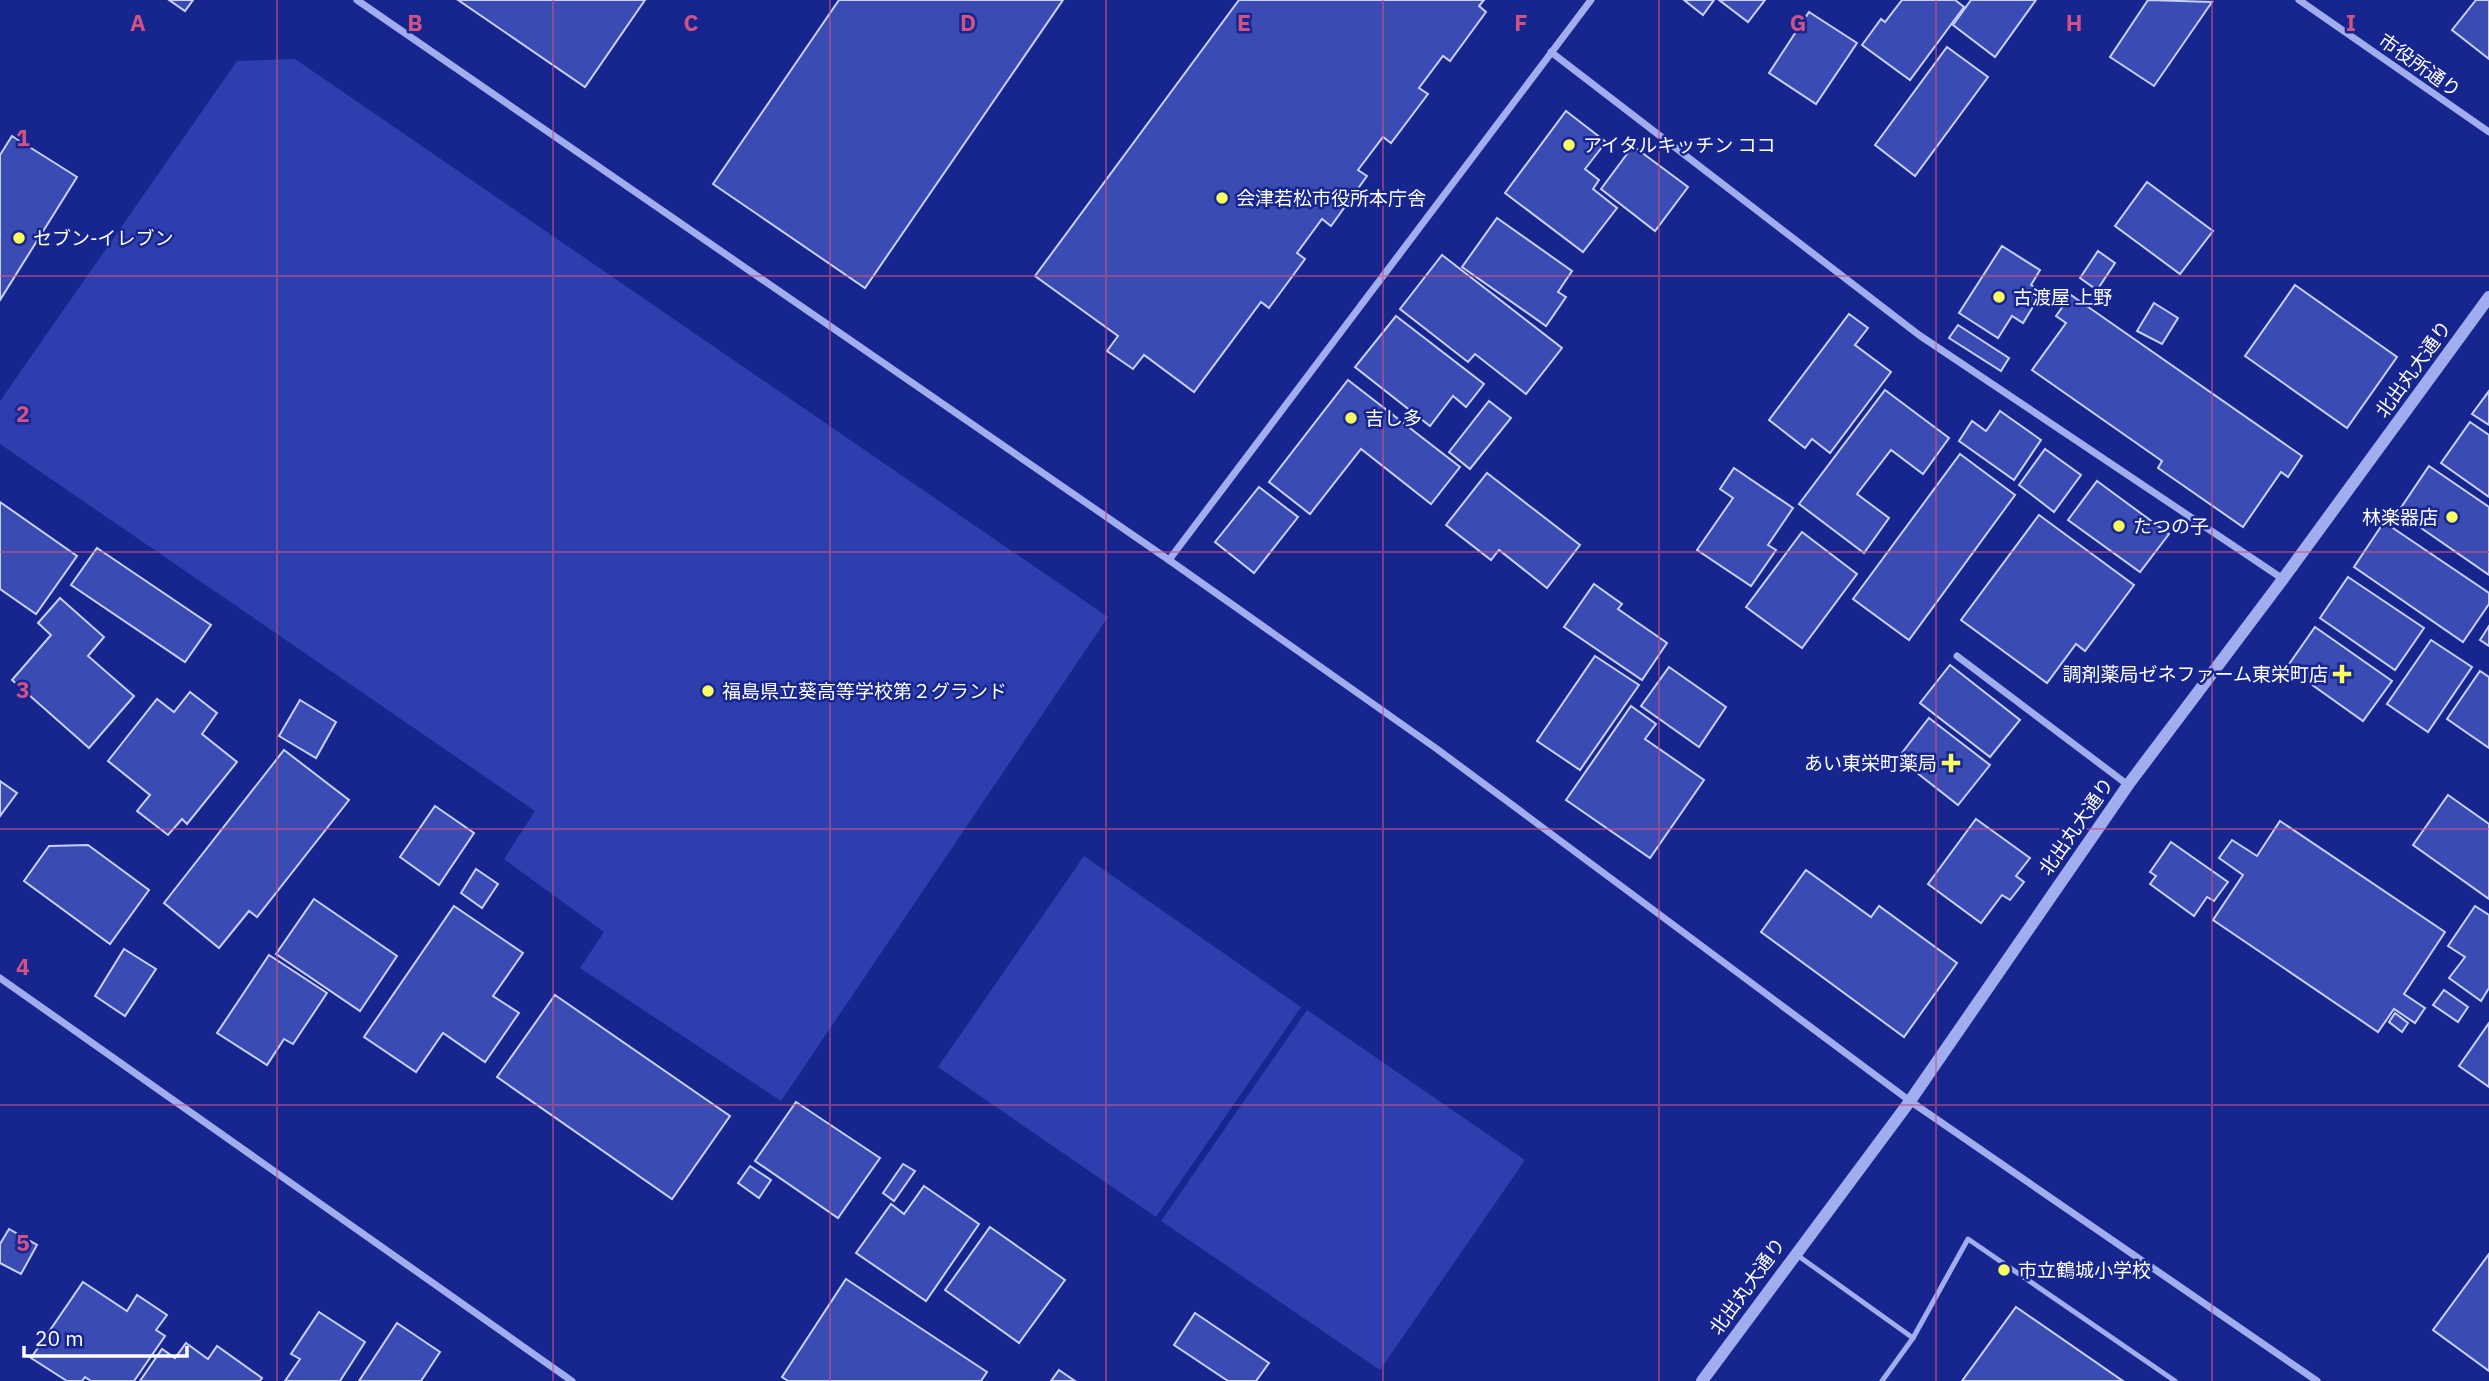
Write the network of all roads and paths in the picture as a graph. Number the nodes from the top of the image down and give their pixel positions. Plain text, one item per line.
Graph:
1 (356, 0) edge
2 (1591, 0) edge
3 (2299, 0) edge
4 (1551, 52) junction
5 (2489, 132) edge
6 (2489, 297) edge
7 (1169, 560) junction
8 (2283, 579) junction
9 (1957, 656) dead end
10 (2128, 785) junction
11 (0, 978) edge
12 (1910, 1101) junction
13 (1795, 1253) junction
14 (1913, 1338) junction
15 (572, 1381) edge
16 (1702, 1381) edge
17 (1882, 1381) edge
18 (2175, 1381) edge
19 (2316, 1381) edge

1 - 7 street
2 - 4 street
3 - 5 street, 市役所通り
4 - 7 street
4 - 8 street
6 - 8 street, 北出丸大通り
7 - 12 street
8 - 10 street, 北出丸大通り
9 - 10 street
10 - 12 street, 北出丸大通り
11 - 15 street
12 - 13 street, 北出丸大通り
12 - 19 street
13 - 14 lane
13 - 16 street, 北出丸大通り
14 - 17 lane
14 - 18 lane

